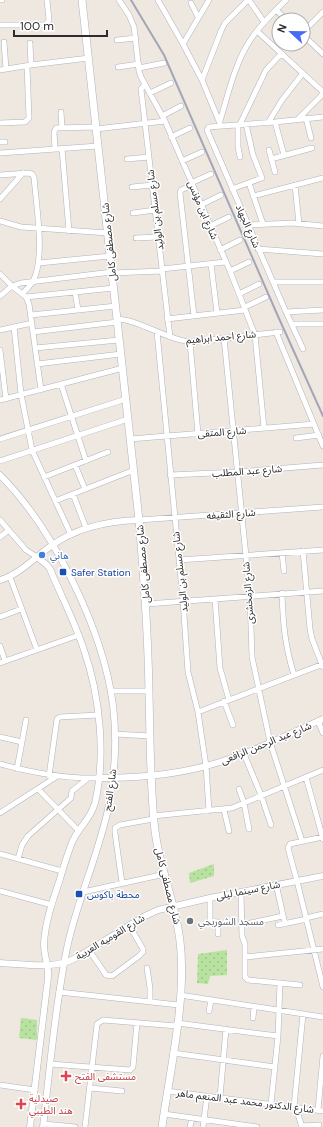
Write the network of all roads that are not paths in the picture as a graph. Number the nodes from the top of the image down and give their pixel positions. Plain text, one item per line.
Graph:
1 (47, 0) edge
2 (82, 0) edge
3 (119, 0) edge
4 (158, 0) edge
5 (209, 0) edge
6 (248, 0) edge
7 (286, 0) edge
8 (191, 3) dead end
9 (276, 10) joint
10 (323, 12) edge
11 (198, 17) junction
12 (264, 22) junction
13 (311, 24) edge
14 (0, 25) edge
15 (257, 31) junction
16 (136, 38) junction
17 (117, 40) dead end
18 (4, 42) dead end
19 (30, 43) dead end
20 (311, 43) edge
21 (183, 44) junction
22 (281, 54) junction
23 (323, 54) edge
24 (89, 58) junction
25 (164, 63) dead end
26 (29, 65) junction
27 (139, 66) junction
28 (118, 67) dead end
29 (3, 70) edge
30 (303, 73) junction
31 (202, 80) junction
32 (172, 83) dead end
33 (145, 84) junction
34 (150, 93) junction
35 (323, 93) edge
36 (181, 106) dead end
37 (61, 112) dead end
38 (162, 116) junction
39 (323, 117) edge
40 (306, 118) junction
41 (298, 119) junction
42 (165, 122) junction
43 (275, 122) junction
44 (0, 123) edge
45 (268, 123) junction
46 (145, 124) junction
47 (221, 124) junction
48 (241, 124) junction
49 (62, 128) junction
50 (96, 128) junction
51 (190, 128) dead end
52 (172, 137) junction
53 (311, 138) dead end
54 (98, 146) junction
55 (62, 148) junction
56 (312, 148) dead end
57 (55, 149) junction
58 (269, 150) dead end
59 (202, 152) dead end
60 (0, 153) edge
61 (284, 156) junction
62 (149, 157) junction
63 (240, 157) dead end
64 (127, 159) dead end
65 (271, 159) junction
66 (182, 161) junction
67 (275, 172) dead end
68 (23, 173) junction
69 (211, 174) dead end
70 (0, 175) edge
71 (323, 178) edge
72 (249, 183) junction
73 (192, 184) junction
74 (152, 185) junction
75 (295, 185) junction
76 (132, 187) dead end
77 (232, 189) junction
78 (220, 195) dead end
79 (253, 196) junction
80 (0, 199) edge
81 (201, 205) junction
82 (155, 210) junction
83 (133, 213) dead end
84 (229, 217) dead end
85 (0, 222) edge
86 (263, 224) junction
87 (299, 224) junction
88 (247, 225) junction
89 (210, 226) junction
90 (323, 226) edge
91 (38, 228) junction
92 (69, 231) junction
93 (108, 234) junction
94 (158, 237) junction
95 (136, 238) dead end
96 (240, 240) dead end
97 (220, 250) junction
98 (258, 250) junction
99 (323, 254) edge
100 (110, 256) junction
101 (225, 262) junction
102 (249, 262) dead end
103 (39, 263) junction
104 (211, 264) junction
105 (187, 266) junction
106 (162, 270) junction
107 (230, 271) junction
108 (112, 273) junction
109 (0, 274) edge
110 (34, 281) junction
111 (273, 282) junction
112 (323, 282) edge
113 (259, 284) dead end
114 (12, 286) junction
115 (114, 288) junction
116 (75, 292) junction
117 (239, 294) junction
118 (0, 296) edge
119 (24, 296) junction
120 (266, 297) dead end
121 (116, 306) junction
122 (245, 308) junction
123 (78, 310) junction
124 (323, 310) edge
125 (286, 312) junction
126 (218, 313) junction
127 (31, 315) junction
128 (194, 316) junction
129 (167, 319) junction
130 (117, 321) junction
131 (32, 323) junction
132 (292, 324) junction
133 (323, 324) edge
134 (14, 327) junction
135 (0, 330) edge
136 (33, 332) junction
137 (157, 332) junction
138 (256, 334) junction
139 (170, 337) junction
140 (224, 338) junction
141 (119, 340) junction
142 (190, 342) junction
143 (35, 348) junction
144 (304, 349) dead end
145 (0, 350) edge
146 (121, 354) junction
147 (37, 364) junction
148 (123, 368) junction
149 (61, 384) junction
150 (41, 390) junction
151 (21, 394) junction
152 (3, 399) edge
153 (126, 399) junction
154 (71, 416) junction
155 (128, 419) junction
156 (314, 424) junction
157 (264, 428) junction
158 (28, 430) junction
159 (233, 431) junction
160 (198, 434) junction
161 (78, 435) junction
162 (319, 435) junction
163 (167, 436) junction
164 (296, 438) dead end
165 (0, 439) edge
166 (130, 439) junction
167 (323, 446) edge
168 (32, 450) junction
169 (108, 452) dead end
170 (0, 461) edge
171 (86, 461) junction
172 (75, 465) junction
173 (323, 466) edge
174 (134, 470) junction
175 (237, 472) junction
176 (0, 475) edge
177 (170, 475) junction
178 (44, 477) junction
179 (85, 490) junction
180 (73, 494) junction
181 (55, 501) junction
182 (323, 507) edge
183 (241, 513) junction
184 (175, 518) junction
185 (0, 520) edge
186 (139, 520) junction
187 (86, 528) junction
188 (9, 530) junction
189 (70, 535) junction
190 (0, 537) edge
191 (53, 545) junction
192 (323, 550) edge
193 (303, 551) junction
194 (282, 553) junction
195 (246, 555) junction
196 (37, 557) junction
197 (179, 560) junction
198 (284, 571) dead end
199 (10, 577) junction
200 (0, 580) edge
201 (323, 591) edge
202 (306, 592) junction
203 (282, 593) junction
204 (250, 596) junction
205 (215, 598) junction
206 (183, 600) junction
207 (146, 604) junction
208 (22, 609) junction
209 (0, 617) edge
210 (79, 635) junction
211 (0, 646) edge
212 (37, 650) junction
213 (3, 662) edge
214 (323, 665) edge
215 (294, 675) junction
216 (258, 688) junction
217 (111, 691) junction
218 (149, 691) junction
219 (226, 700) junction
220 (198, 712) junction
221 (98, 715) junction
222 (26, 720) dead end
223 (320, 720) edge
224 (233, 725) dead end
225 (323, 733) edge
226 (115, 734) junction
227 (150, 736) junction
228 (0, 737) edge
229 (22, 742) junction
230 (270, 742) junction
231 (244, 754) junction
232 (0, 764) edge
233 (206, 766) junction
234 (17, 769) junction
235 (323, 770) edge
236 (49, 776) junction
237 (151, 776) junction
238 (56, 777) junction
239 (306, 777) junction
240 (98, 778) junction
241 (113, 778) junction
242 (87, 779) junction
243 (284, 786) junction
244 (38, 789) junction
245 (238, 789) dead end
246 (261, 796) junction
247 (244, 803) junction
248 (58, 809) junction
249 (224, 810) junction
250 (209, 811) junction
251 (0, 813) edge
252 (153, 818) junction
253 (271, 825) dead end
254 (250, 829) dead end
255 (79, 831) junction
256 (229, 831) dead end
257 (323, 838) edge
258 (302, 841) junction
259 (0, 854) edge
260 (18, 859) junction
261 (62, 871) junction
262 (165, 874) junction
263 (323, 876) edge
264 (297, 881) junction
265 (122, 883) junction
266 (276, 884) junction
267 (0, 891) edge
268 (83, 892) junction
269 (241, 892) junction
270 (210, 898) junction
271 (52, 905) junction
272 (174, 906) junction
273 (323, 914) edge
274 (283, 916) junction
275 (306, 918) junction
276 (285, 924) junction
277 (129, 925) junction
278 (241, 925) junction
279 (278, 925) dead end
280 (218, 934) dead end
281 (323, 949) edge
282 (89, 950) junction
283 (314, 951) junction
284 (245, 957) junction
285 (0, 963) edge
286 (65, 963) junction
287 (47, 965) junction
288 (147, 968) dead end
289 (321, 971) edge
290 (280, 983) junction
291 (300, 985) dead end
292 (323, 987) edge
293 (60, 992) junction
294 (180, 996) junction
295 (210, 1000) junction
296 (150, 1002) junction
297 (179, 1005) junction
298 (254, 1007) junction
299 (209, 1010) dead end
300 (280, 1011) junction
301 (303, 1014) junction
302 (323, 1017) edge
303 (253, 1018) dead end
304 (138, 1023) junction
305 (177, 1024) junction
306 (226, 1029) junction
307 (278, 1036) junction
308 (173, 1053) junction
309 (323, 1056) edge
310 (224, 1060) junction
311 (50, 1064) junction
312 (275, 1067) junction
313 (92, 1068) junction
314 (0, 1085) edge
315 (90, 1088) junction
316 (35, 1090) junction
317 (122, 1090) dead end
318 (167, 1091) junction
319 (207, 1096) junction
320 (220, 1097) junction
321 (271, 1104) junction
322 (295, 1107) junction
323 (320, 1110) edge
324 (164, 1114) junction
325 (192, 1118) junction
326 (204, 1120) junction
327 (44, 1125) edge
328 (319, 1125) dead end
329 (239, 1126) edge
330 (301, 1126) edge
331 (30, 1127) edge
332 (75, 1127) edge
333 (85, 1127) edge
334 (162, 1127) edge
335 (190, 1127) edge
336 (203, 1127) edge
337 (257, 1127) edge

1 - 14 street
2 - 24 main road, شارع مصطفى كامل
3 - 16 street, شارع ابن مؤنس
4 - 21 street
5 - 11 street
6 - 12 street
6 - 31 street
7 - 9 street
8 - 11 street
9 - 12 street
10 - 13 street
11 - 21 street
12 - 15 street
15 - 22 street
15 - 47 street
16 - 17 street
16 - 27 street, شارع ابن مؤنس
18 - 29 street
19 - 26 street
20 - 23 street
21 - 31 street
22 - 30 street
22 - 48 street
24 - 26 street
24 - 50 main road, شارع مصطفى كامل
25 - 27 street
26 - 29 street
26 - 44 street
27 - 28 street
27 - 33 street, شارع ابن مؤنس
30 - 35 street
30 - 45 street
31 - 47 street
32 - 34 street
33 - 34 street, شارع ابن مؤنس
33 - 46 street, شارع مسلم بن الوليد
34 - 38 street, شارع ابن مؤنس
35 - 41 street
36 - 38 street
37 - 49 street
38 - 42 street, شارع ابن مؤنس
39 - 40 street
40 - 41 street
40 - 53 street
41 - 43 street
42 - 46 street
42 - 52 street, شارع ابن مؤنس
43 - 45 street
43 - 61 street
45 - 48 street
46 - 50 street
46 - 62 street, شارع مسلم بن الوليد
47 - 48 street
47 - 77 street, شارع الجهاد
48 - 63 street
48 - 72 street
49 - 50 street
49 - 57 street
50 - 54 main road, شارع مصطفى كامل
51 - 52 street
52 - 66 street, شارع ابن مؤنس
54 - 55 street
54 - 93 main road, شارع مصطفى كامل
55 - 57 street
55 - 92 street
56 - 61 street
57 - 60 street
58 - 65 street
59 - 66 street
61 - 65 street
62 - 64 street
62 - 74 street, شارع مسلم بن الوليد
65 - 67 street
66 - 73 street, شارع ابن مؤنس
68 - 70 street
68 - 80 street
68 - 91 street
69 - 73 street
71 - 75 street
72 - 77 street
72 - 79 street
73 - 81 street, شارع ابن مؤنس
73 - 105 street
74 - 76 street
74 - 82 street, شارع مسلم بن الوليد
75 - 79 street
75 - 87 street
77 - 88 street, شارع الجهاد
78 - 81 street
79 - 86 street
81 - 89 street, شارع ابن مؤنس
82 - 83 street
82 - 94 street, شارع مسلم بن الوليد
84 - 89 street
85 - 91 street
86 - 87 street
86 - 88 street
87 - 90 street
88 - 98 street, شارع الجهاد
89 - 97 street, شارع ابن مؤنس
91 - 92 street
91 - 103 street
92 - 93 street
93 - 100 main road, شارع مصطفى كامل
94 - 95 street
94 - 106 street, شارع مسلم بن الوليد
96 - 97 street
97 - 101 street, شارع ابن مؤنس
98 - 99 street
98 - 111 street, شارع الجهاد
100 - 103 street
100 - 108 main road, شارع مصطفى كامل
101 - 104 street
101 - 107 street, شارع ابن مؤنس
102 - 107 street
103 - 110 street
104 - 105 street
104 - 126 street
105 - 106 street
105 - 128 street
106 - 108 street
106 - 129 street, شارع مسلم بن الوليد
107 - 117 street, شارع ابن مؤنس
108 - 110 street
108 - 115 main road, شارع مصطفى كامل
109 - 114 street
110 - 114 street
110 - 119 street
111 - 112 street
111 - 125 street, شارع الجهاد
113 - 117 street
114 - 118 street
114 - 119 street
115 - 116 street
115 - 121 main road, شارع مصطفى كامل
116 - 119 street
116 - 123 street
117 - 122 street, شارع ابن مؤنس
119 - 127 street
120 - 122 street
121 - 123 street
121 - 130 main road, شارع مصطفى كامل
122 - 126 street
122 - 138 street, شارع ابن مؤنس
123 - 127 street
124 - 125 street
125 - 132 street, شارع الجهاد
126 - 128 street
127 - 131 street
128 - 129 street
129 - 139 street, شارع مسلم بن الوليد
130 - 136 street, شارع احمد ابراهيم
130 - 137 street, شارع احمد ابراهيم
130 - 141 main road, شارع مصطفى كامل
131 - 134 street
131 - 136 street
132 - 133 street
132 - 144 street, شارع الجهاد
134 - 135 street
134 - 151 street
136 - 143 street
137 - 139 street, شارع احمد ابراهيم
137 - 163 street, شارع مسلم بن الوليد
138 - 140 street, شارع احمد ابراهيم
138 - 156 street, شارع احمد ابراهيم
138 - 157 street, شارع ابن مؤنس
139 - 142 street, شارع احمد ابراهيم
140 - 142 street, شارع احمد ابراهيم
140 - 159 street, شارع الزمخشرى
141 - 143 street
141 - 146 main road, شارع مصطفى كامل
142 - 160 street
143 - 147 street
145 - 152 street
146 - 147 street
146 - 148 main road, شارع مصطفى كامل
147 - 150 street
148 - 149 street
148 - 153 main road, شارع مصطفى كامل
149 - 150 street
149 - 154 street
150 - 151 street
151 - 152 street
151 - 158 street
153 - 154 street
153 - 155 main road, شارع مصطفى كامل
154 - 158 street
154 - 161 street
155 - 161 street
155 - 166 main road, شارع مصطفى كامل
156 - 157 street, شارع المتقى
156 - 162 street
157 - 159 street, شارع المتقى
158 - 165 street
158 - 168 street
159 - 160 street, شارع المتقى
159 - 175 street, شارع الزمخشرى
160 - 163 street, شارع المتقى
161 - 168 street
161 - 171 street
162 - 164 street
162 - 167 street
163 - 166 street, شارع المتقى
163 - 177 street, شارع مسلم بن الوليد
166 - 174 main road, شارع مصطفى كامل
168 - 170 street
168 - 178 street
169 - 171 street
171 - 172 street
172 - 178 street
172 - 179 street
173 - 175 street, شارع عبد المطلب
174 - 179 street
174 - 186 main road, شارع مصطفى كامل
175 - 177 street, شارع عبد المطلب
175 - 183 street, شارع الزمخشرى
176 - 191 street, شارع الفتح
177 - 184 street, شارع مسلم بن الوليد
178 - 181 street
179 - 180 street
180 - 181 street
180 - 187 street
181 - 189 street
182 - 183 street, شارع الثقيفه
183 - 184 street, شارع الثقيفه
183 - 195 street, شارع الزمخشرى
184 - 186 street, شارع الثقيفه
184 - 197 street, شارع مسلم بن الوليد
185 - 188 street
186 - 187 street
186 - 207 main road, شارع مصطفى كامل
187 - 189 street
188 - 190 street
188 - 196 street
189 - 191 street
191 - 196 street
191 - 217 street, شارع الفتح
192 - 193 street
193 - 194 street
193 - 202 street
194 - 195 street
194 - 198 street
195 - 197 street
195 - 204 street, شارع الزمخشرى
196 - 199 street
196 - 210 street, شارع الفتح
197 - 206 street, شارع مسلم بن الوليد
199 - 200 street
199 - 208 street
201 - 202 street
202 - 203 street
202 - 214 street
203 - 204 street
203 - 215 street
204 - 205 street
204 - 216 street, شارع الزمخشرى
205 - 206 street
205 - 219 street
206 - 207 street
206 - 220 street, شارع مسلم بن الوليد
207 - 218 main road, شارع مصطفى كامل
208 - 209 street
208 - 212 street
210 - 212 street
210 - 221 street, شارع الفتح
211 - 213 street
212 - 213 street
214 - 215 street
215 - 216 street
216 - 219 street
216 - 230 street, شارع الزمخشرى
217 - 218 street
217 - 226 street, شارع الفتح
218 - 227 main road, شارع مصطفى كامل
219 - 220 street
219 - 224 street
220 - 233 street, شارع مسلم بن الوليد
221 - 236 street
221 - 240 street, شارع الفتح
222 - 229 street
223 - 225 street
223 - 230 street, شارع عبد الرحمن الرافعى
226 - 227 street
226 - 241 street, شارع الفتح
227 - 237 main road, شارع مصطفى كامل
228 - 229 street
229 - 234 street
230 - 231 street, شارع عبد الرحمن الرافعى
230 - 243 street, شارع الزمخشرى
231 - 233 street, شارع عبد الرحمن الرافعى
231 - 246 street
232 - 234 street
233 - 237 street, شارع عبد الرحمن الرافعى
233 - 250 street, شارع مسلم بن الوليد
234 - 236 street
235 - 239 street
236 - 238 street
237 - 241 street, شارع عبد الرحمن الرافعى
237 - 252 main road, شارع مصطفى كامل
238 - 242 street
238 - 244 street
239 - 243 street
239 - 257 street
240 - 241 street, شارع عبد الرحمن الرافعى
240 - 242 street
240 - 255 street, شارع الفتح
241 - 268 street, شارع الفتح
242 - 248 street
243 - 246 street
243 - 258 street, شارع الزمخشرى
244 - 248 street
244 - 251 street
245 - 247 street
246 - 247 street
246 - 253 street
247 - 249 street
247 - 254 street
248 - 255 street
248 - 260 street
249 - 250 street
249 - 256 street
250 - 252 street
252 - 262 main road, شارع مصطفى كامل
252 - 265 street
255 - 261 street, شارع الفتح
257 - 258 street
258 - 264 street
259 - 260 street
260 - 261 street
261 - 271 street, شارع الفتح
262 - 265 street
262 - 272 main road, شارع مصطفى كامل
263 - 264 street, شارع سينما ليلى
264 - 266 street, شارع سينما ليلى
264 - 275 street
265 - 268 street
266 - 269 street, شارع سينما ليلى
266 - 274 street
267 - 271 street
268 - 286 street, شارع الفتح
269 - 270 street, شارع سينما ليلى
269 - 278 street
270 - 272 street, شارع سينما ليلى
270 - 280 street
271 - 287 street, شارع الفتح
272 - 277 street, شارع القوميه العربية
272 - 294 main road, شارع مصطفى كامل
273 - 275 street
274 - 276 street
274 - 278 street
275 - 276 street
275 - 283 street
276 - 279 street
277 - 282 street, شارع القوميه العربية
277 - 282 street
278 - 284 street
281 - 283 street
282 - 286 street, شارع القوميه العربية
283 - 284 street
283 - 289 street
284 - 290 street
285 - 287 street, شارع القوميه العربية
286 - 287 street, شارع القوميه العربية
286 - 293 street, شارع الفتح
287 - 316 street, شارع الفتح
288 - 296 street
289 - 292 street
290 - 291 street
290 - 300 street
293 - 296 street
293 - 311 street, شارع الفتح
294 - 295 street
294 - 297 main road, شارع مصطفى كامل
295 - 298 street
295 - 299 street
296 - 297 street
297 - 305 main road, شارع مصطفى كامل
298 - 300 street
298 - 303 street
300 - 301 street
300 - 307 street
301 - 302 street
301 - 322 street
304 - 305 street
304 - 313 street
304 - 313 street
305 - 306 street
305 - 308 main road, شارع مصطفى كامل
306 - 307 street
306 - 310 street
307 - 312 street
308 - 310 street
308 - 318 main road, شارع مصطفى كامل
309 - 323 street
310 - 312 street
310 - 320 street
311 - 313 street
311 - 327 street, شارع الفتح
312 - 321 street
313 - 315 street
314 - 316 street
315 - 317 street
315 - 333 street
316 - 331 street, شارع الفتح
318 - 319 street, شارع الدكتور محمد عبد المنعم ماهر
318 - 324 main road, شارع مصطفى كامل
319 - 320 street, شارع الدكتور محمد عبد المنعم ماهر
319 - 326 street
320 - 321 street, شارع الدكتور محمد عبد المنعم ماهر
321 - 322 street, شارع الدكتور محمد عبد المنعم ماهر
322 - 323 street, شارع الدكتور محمد عبد المنعم ماهر
322 - 330 street
324 - 325 street
324 - 334 main road, شارع مصطفى كامل
325 - 326 street
325 - 335 street
326 - 329 street
326 - 336 street
327 - 332 street
328 - 330 street
329 - 337 street

